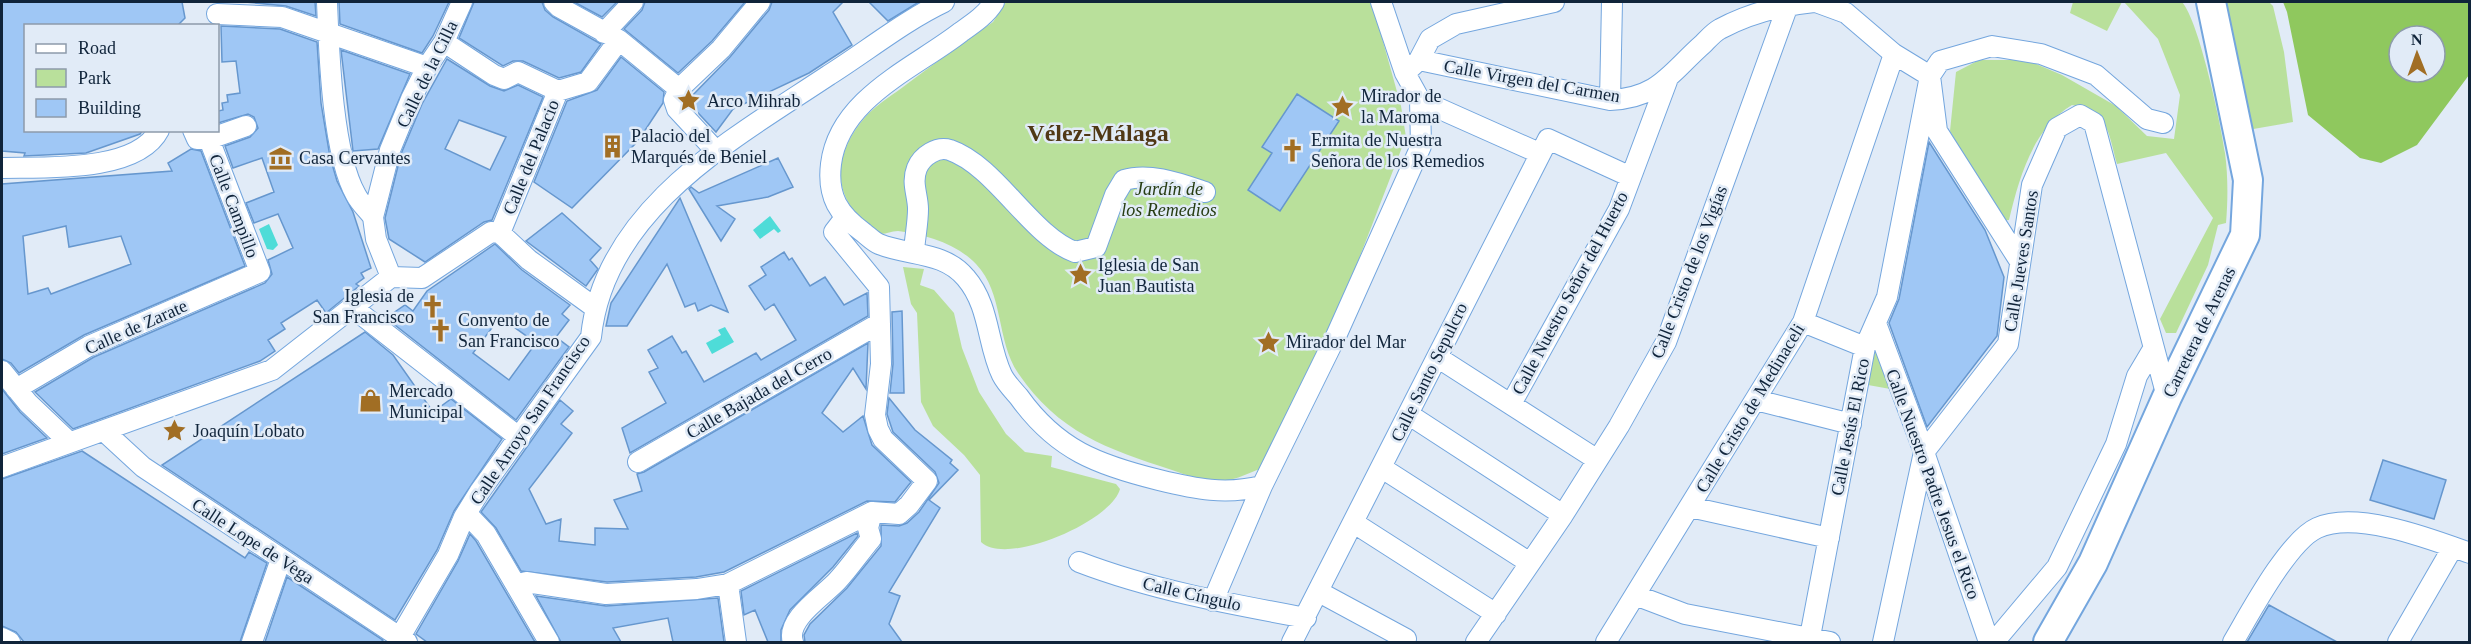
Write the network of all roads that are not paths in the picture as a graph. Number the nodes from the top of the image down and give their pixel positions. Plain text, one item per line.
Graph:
1 (327, 2) edge
2 (462, 2) edge
3 (554, 2) edge
4 (633, 2) edge
5 (760, 2) edge
6 (994, 2) edge
7 (1381, 2) edge
8 (1554, 2) edge
9 (1612, 2) edge
10 (1815, 2) edge
11 (2211, 2) edge
12 (936, 3) edge
13 (1788, 4) junction
14 (1845, 7) edge
15 (217, 14) edge
16 (328, 32) junction
17 (611, 37) junction
18 (444, 42) junction
19 (1894, 54) junction
20 (1412, 66) junction
21 (427, 68) junction
22 (1930, 76) junction
23 (1667, 81) junction
24 (679, 89) junction
25 (558, 91) junction
26 (1420, 100) junction
27 (1610, 100) junction
28 (2163, 123) dead end
29 (246, 126) dead end
30 (219, 131) edge
31 (216, 132) edge
32 (158, 133) edge
33 (201, 135) edge
34 (715, 150) junction
35 (1539, 153) junction
36 (2, 168) edge
37 (1631, 177) junction
38 (1205, 192) dead end
39 (373, 217) junction
40 (844, 219) junction
41 (500, 233) junction
42 (914, 251) junction
43 (2019, 260) junction
44 (260, 272) joint
45 (391, 277) junction
46 (594, 307) junction
47 (353, 308) junction
48 (1803, 322) junction
49 (880, 323) junction
50 (1876, 326) junction
51 (1865, 347) junction
52 (2153, 349) junction
53 (1437, 357) junction
54 (2, 371) edge
55 (16, 389) junction
56 (2166, 397) junction
57 (1756, 400) junction
58 (1511, 404) junction
59 (1408, 414) junction
60 (1851, 424) junction
61 (105, 432) junction
62 (520, 438) junction
63 (68, 441) junction
64 (1924, 452) junction
65 (1596, 459) junction
66 (638, 462) dead end
67 (2, 467) edge
68 (1382, 468) junction
69 (1262, 486) junction
70 (1690, 507) junction
71 (872, 512) junction
72 (467, 514) junction
73 (1563, 515) junction
74 (1354, 523) junction
75 (1829, 538) junction
76 (2462, 550) edge
77 (281, 559) junction
78 (1079, 562) dead end
79 (1530, 563) junction
80 (728, 584) junction
81 (516, 585) junction
82 (1319, 592) junction
83 (1635, 595) junction
84 (1213, 601) junction
85 (1496, 614) junction
86 (1306, 618) junction
87 (2, 638) edge
88 (1406, 639) dead end
89 (402, 641) edge
90 (1809, 641) edge
91 (10, 642) edge
92 (252, 642) edge
93 (549, 642) edge
94 (736, 642) edge
95 (793, 642) edge
96 (1292, 642) edge
97 (1476, 642) edge
98 (1606, 642) edge
99 (1830, 642) edge
100 (1883, 642) edge
101 (1989, 642) edge
102 (1994, 642) edge
103 (2048, 642) edge
104 (2233, 642) edge
105 (2398, 642) edge

1 - 16 street
2 - 18 street, Calle de la Cilla
3 - 17 street
4 - 17 street, Calle del Palacio
5 - 24 street
6 - 40 street
7 - 20 street
8 - 20 street
9 - 27 street
10 - 13 street, Calle Virgen del Carmen
10 - 14 street, Calle Virgen del Carmen
11 - 56 street, Carretera de Arenas
12 - 34 street, Calle Arroyo San Francisco
13 - 23 street, Calle Virgen del Carmen
13 - 65 street, Calle Cristo de los Vigías
14 - 19 street, Calle Virgen del Carmen
15 - 16 street
16 - 21 street
16 - 39 street
17 - 24 street
17 - 25 street, Calle del Palacio
18 - 21 street, Calle de la Cilla
18 - 25 street
19 - 22 street, Calle Virgen del Carmen
19 - 48 street, Calle Cristo de Medinaceli
20 - 26 street
20 - 27 street, Calle Virgen del Carmen
21 - 39 street, Calle de la Cilla
22 - 28 street
22 - 43 street
22 - 50 street, Calle Jesús El Rico
23 - 27 street, Calle Virgen del Carmen
23 - 37 street, Calle Nuestro Señor del Huerto
24 - 34 street
25 - 41 street, Calle del Palacio
26 - 35 street
26 - 69 street
29 - 30 street, Calle Campillo
31 - 33 street, Calle Campillo
32 - 36 street
33 - 44 street, Calle Campillo
34 - 46 street, Calle Arroyo San Francisco
35 - 37 street
35 - 53 street, Calle Santo Sepulcro
37 - 58 street, Calle Nuestro Señor del Huerto
38 - 42 street
39 - 45 street
40 - 42 street
40 - 49 street
41 - 45 street
41 - 46 street
42 - 69 street
43 - 52 street, Calle Jueves Santos
43 - 64 street, Calle Jueves Santos
44 - 55 street, Calle de Zarate
45 - 47 street
46 - 62 street, Calle Arroyo San Francisco
47 - 61 street
47 - 62 street
48 - 51 street
48 - 57 street, Calle Cristo de Medinaceli
49 - 66 street, Calle Bajada del Cerro
49 - 71 street
50 - 51 street, Calle Jesús El Rico
50 - 64 street, Calle Nuestro Padre Jesus el Rico
51 - 60 street, Calle Jesús El Rico
52 - 56 street, Calle Jueves Santos
52 - 102 street
53 - 58 street
53 - 59 street, Calle Santo Sepulcro
54 - 55 street
55 - 63 street
56 - 103 street, Carretera de Arenas
57 - 60 street
57 - 70 street, Calle Cristo de Medinaceli
58 - 65 street
59 - 68 street, Calle Santo Sepulcro
59 - 73 street
60 - 75 street, Calle Jesús El Rico
61 - 63 street
61 - 77 street, Calle Lope de Vega
62 - 72 street, Calle Arroyo San Francisco
63 - 67 street
64 - 100 street, Calle Jueves Santos
64 - 101 street, Calle Nuestro Padre Jesus el Rico
65 - 73 street, Calle Cristo de los Vigías
68 - 74 street, Calle Santo Sepulcro
68 - 79 street
69 - 84 street
70 - 75 street
70 - 83 street, Calle Cristo de Medinaceli
71 - 80 street
71 - 95 street
72 - 81 street
72 - 89 street, Calle Arroyo San Francisco
73 - 79 street, Calle Cristo de los Vigías
74 - 82 street, Calle Santo Sepulcro
74 - 85 street
75 - 90 street, Calle Jesús El Rico
76 - 104 street
76 - 105 street
77 - 89 street, Calle Lope de Vega
77 - 92 street
78 - 84 street, Calle Cíngulo
79 - 85 street, Calle Cristo de los Vigías
80 - 81 street
80 - 94 street
81 - 93 street
82 - 86 street, Calle Santo Sepulcro
82 - 88 street
83 - 90 street
83 - 98 street, Calle Cristo de Medinaceli
84 - 86 street, Calle Cíngulo
85 - 97 street, Calle Cristo de los Vigías
86 - 96 street, Calle Santo Sepulcro
87 - 91 street
90 - 99 street

